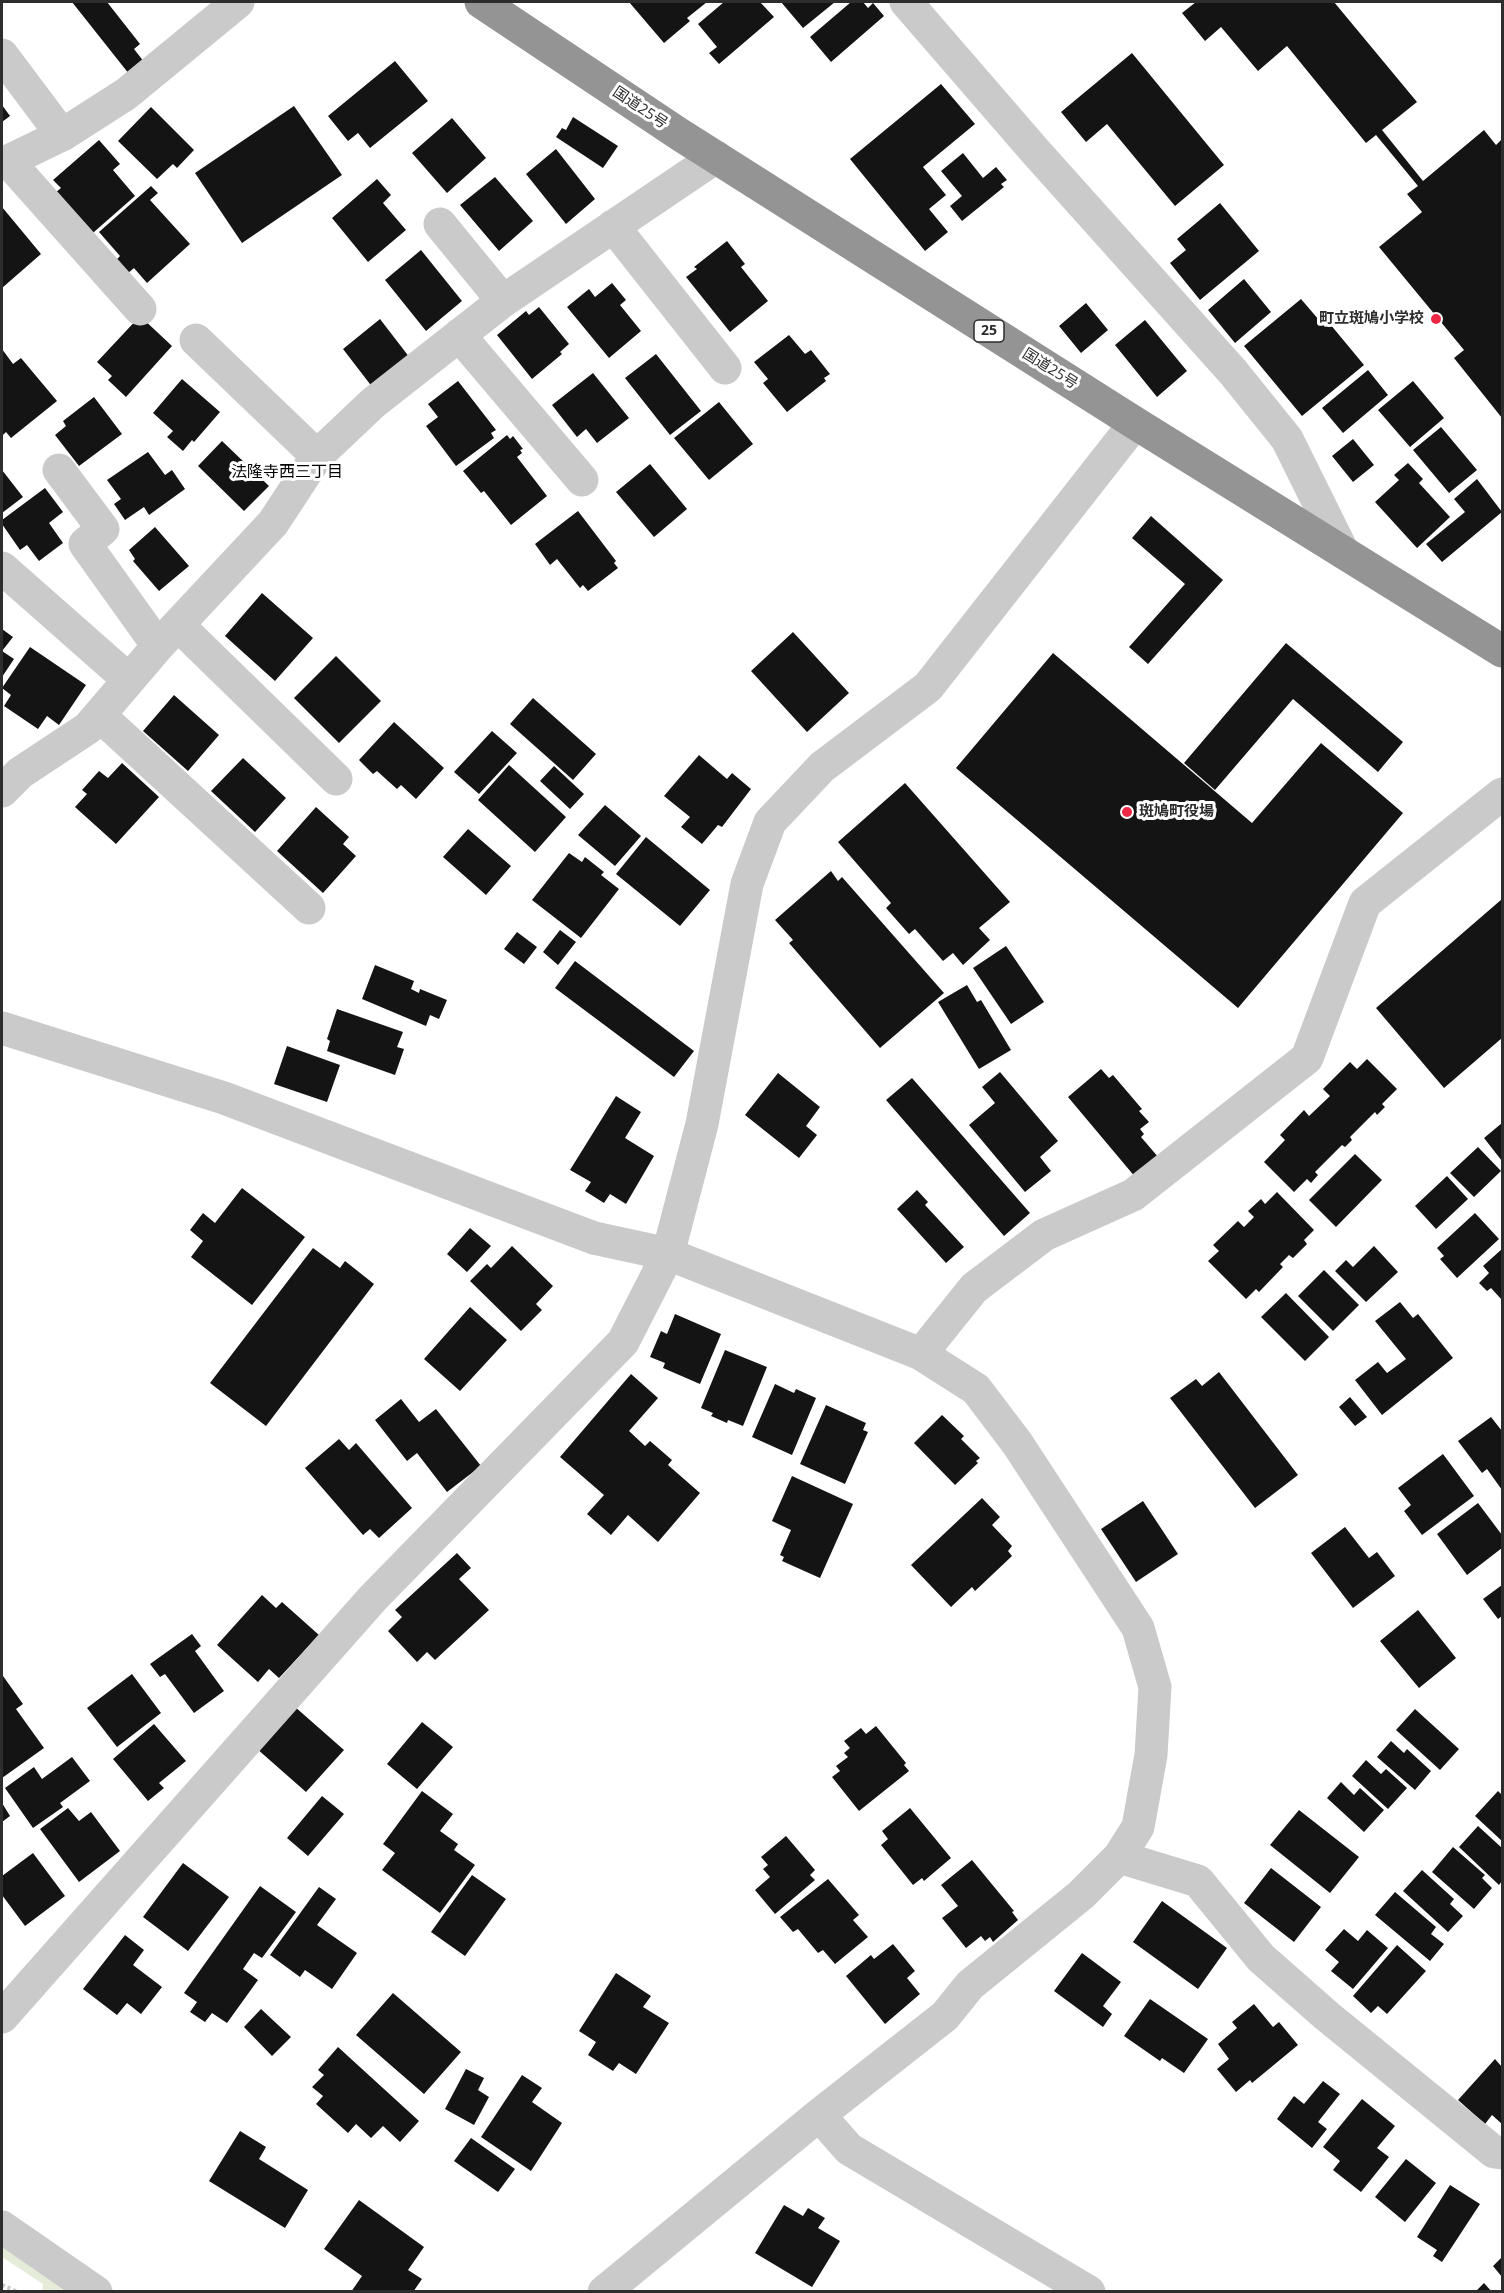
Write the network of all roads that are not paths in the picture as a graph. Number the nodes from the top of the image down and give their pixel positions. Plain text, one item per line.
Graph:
1 (238, 2) edge
2 (482, 2) edge
3 (906, 2) edge
4 (2, 55) edge
5 (62, 135) junction
6 (716, 157) junction
7 (5, 162) edge
8 (440, 224) dead end
9 (613, 226) junction
10 (503, 301) junction
11 (140, 309) dead end
12 (459, 335) junction
13 (196, 340) dead end
14 (725, 368) dead end
15 (1135, 423) junction
16 (317, 456) junction
17 (59, 470) dead end
18 (582, 480) dead end
19 (1343, 552) junction
20 (2, 568) edge
21 (168, 635) junction
22 (1503, 651) edge
23 (129, 680) junction
24 (99, 715) junction
25 (336, 779) dead end
26 (2, 791) edge
27 (1503, 794) edge
28 (309, 908) dead end
29 (2, 1028) edge
30 (668, 1254) junction
31 (921, 1353) junction
32 (1119, 1857) junction
33 (2, 2017) edge
34 (819, 2115) junction
35 (1503, 2153) edge
36 (2, 2227) edge
37 (96, 2292) edge
38 (604, 2292) edge
39 (1089, 2292) edge

1 - 5 street
2 - 6 highway, 国道25号 / 25
3 - 19 street
4 - 5 street
5 - 7 street
6 - 9 street
6 - 15 highway, 国道25号 / 25
7 - 11 street
8 - 10 street
9 - 10 street
9 - 14 street
10 - 12 street
12 - 16 street
12 - 18 street
13 - 16 street
15 - 19 highway, 国道25号 / 25
15 - 30 street
16 - 21 street
17 - 21 street
19 - 22 highway, 国道25号 / 25
20 - 23 street
21 - 23 street
21 - 25 street
23 - 24 street
24 - 26 street
24 - 28 street
27 - 31 street
29 - 30 street
30 - 31 street
30 - 33 street
31 - 32 street
32 - 34 street
32 - 35 street
34 - 38 street
34 - 39 street
36 - 37 street

